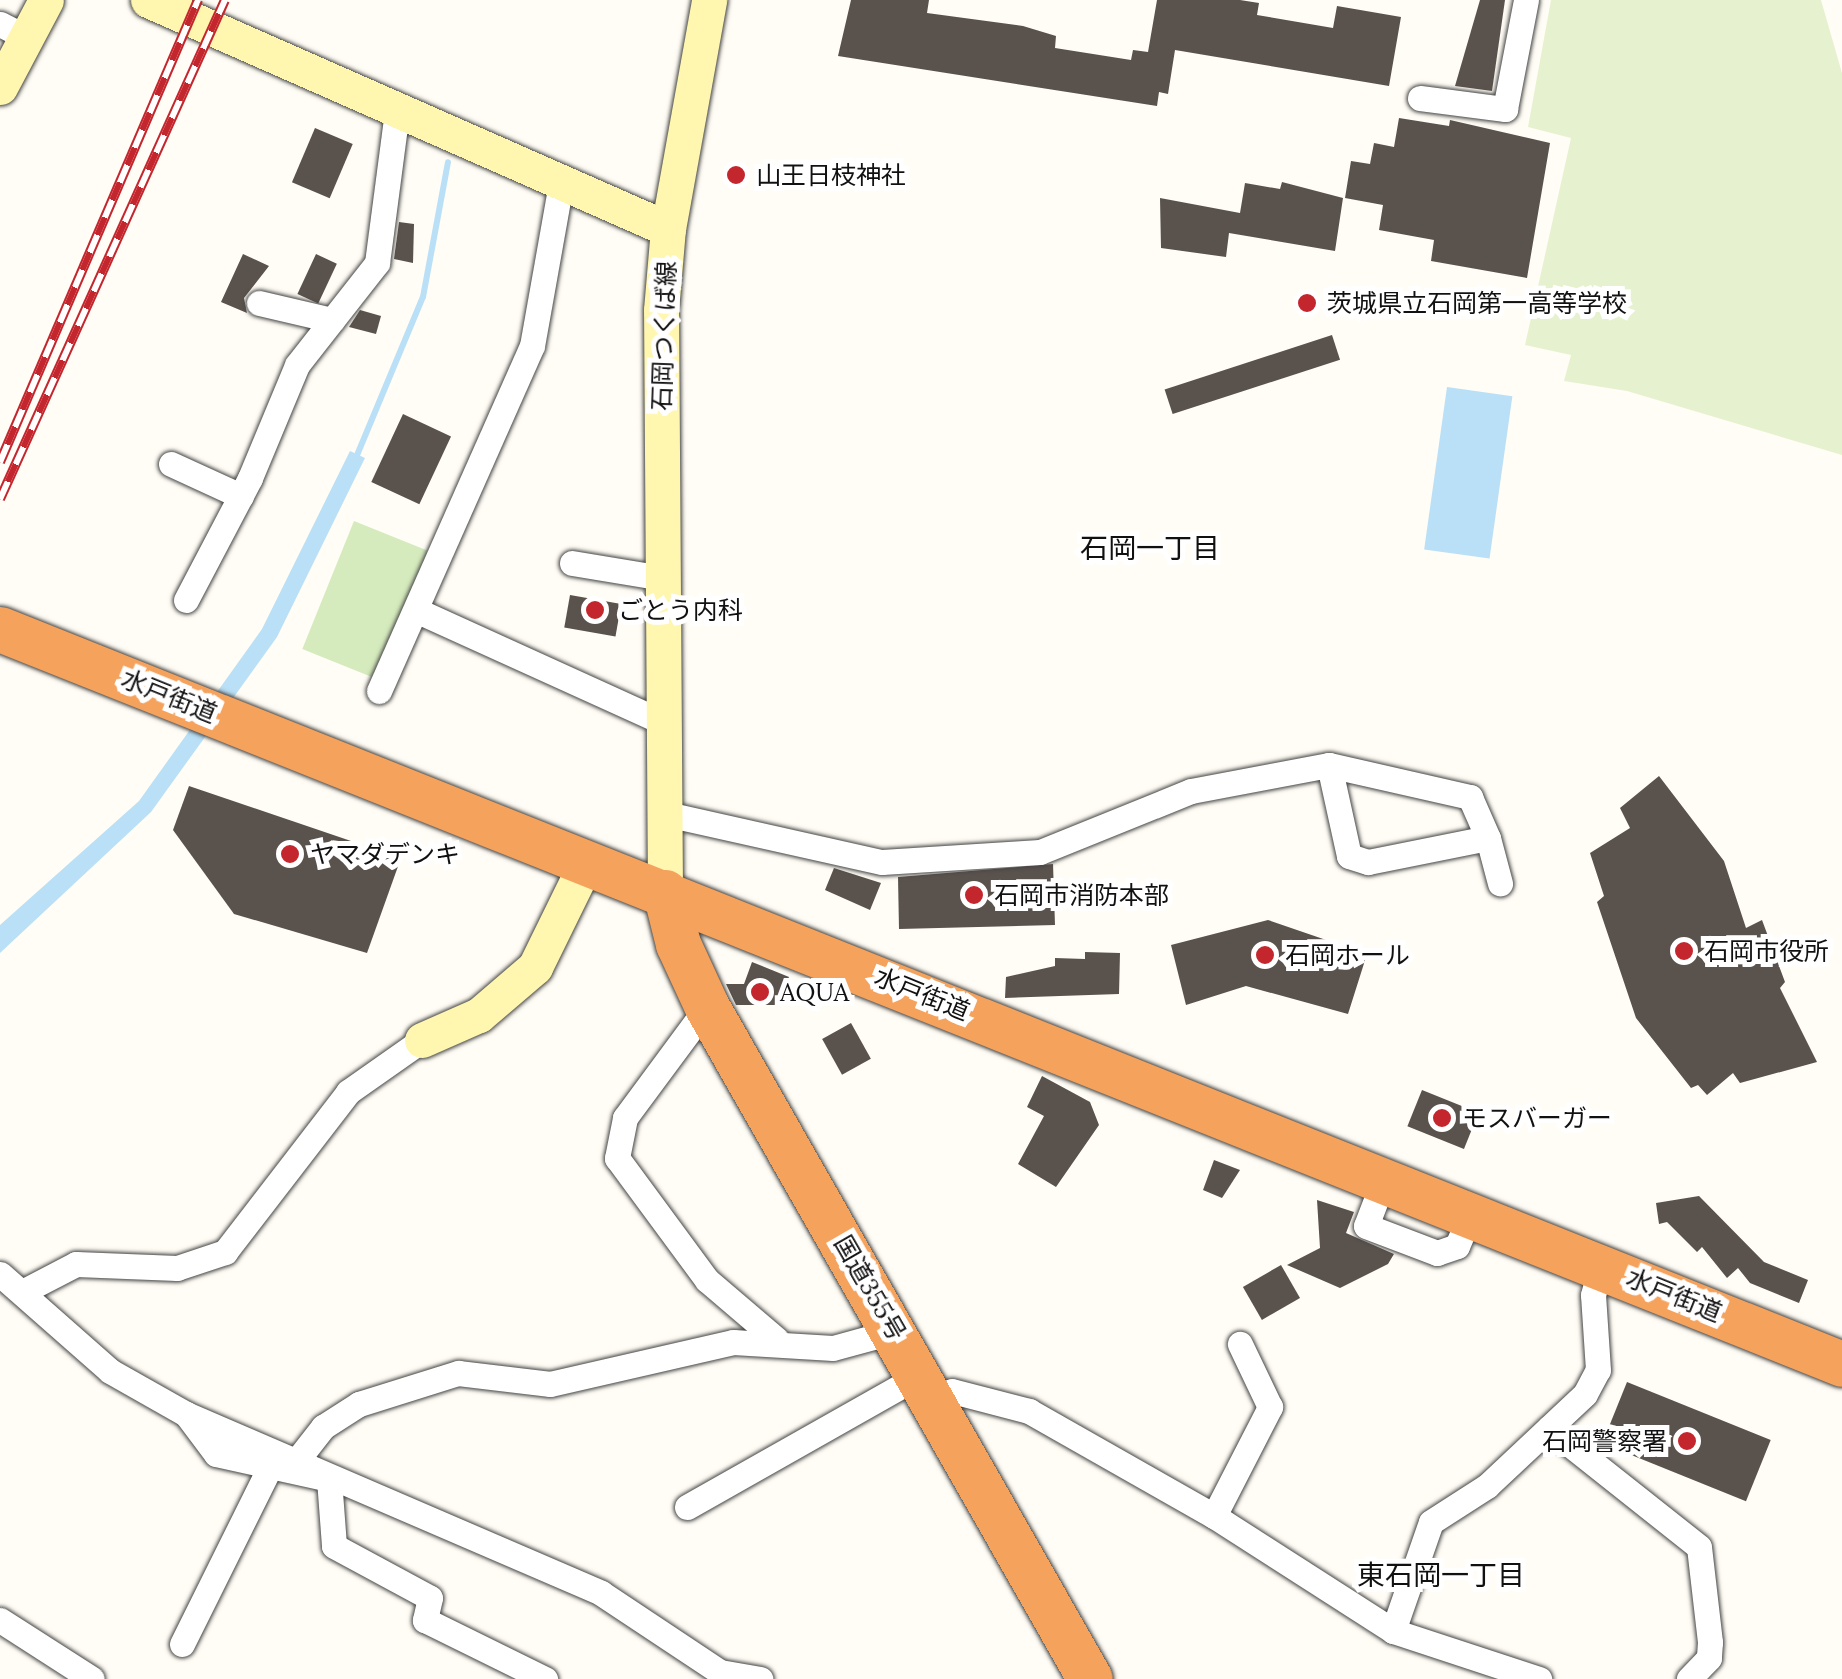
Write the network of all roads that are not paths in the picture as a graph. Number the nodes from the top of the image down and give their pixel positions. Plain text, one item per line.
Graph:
1 (46, 0) edge
2 (148, 0) edge
3 (709, 0) edge
4 (1526, 0) edge
5 (13, 31) edge
6 (0, 87) edge
7 (1420, 98) dead end
8 (397, 112) junction
9 (562, 184) junction
10 (668, 229) junction
11 (259, 303) dead end
12 (332, 320) junction
13 (171, 464) dead end
14 (241, 496) junction
15 (572, 563) dead end
16 (663, 578) junction
17 (186, 600) dead end
18 (418, 611) junction
19 (0, 629) edge
20 (380, 691) dead end
21 (661, 721) junction
22 (1329, 764) junction
23 (662, 813) junction
24 (1488, 838) junction
25 (587, 861) junction
26 (1500, 883) dead end
27 (665, 892) junction
28 (707, 1008) junction
29 (422, 1040) joint
30 (1601, 1266) junction
31 (0, 1274) edge
32 (22, 1292) junction
33 (895, 1331) junction
34 (776, 1339) junction
35 (1240, 1344) dead end
36 (1842, 1364) edge
37 (927, 1386) junction
38 (186, 1414) junction
39 (1549, 1428) junction
40 (298, 1459) junction
41 (268, 1471) junction
42 (329, 1478) junction
43 (687, 1507) dead end
44 (1214, 1516) junction
45 (0, 1620) edge
46 (1393, 1632) junction
47 (182, 1644) dead end
48 (717, 1675) edge
49 (92, 1679) edge
50 (545, 1679) edge
51 (760, 1679) edge
52 (1090, 1679) edge
53 (1539, 1679) edge
54 (1689, 1679) edge

1 - 5 main road
2 - 8 main road, 石岡つくば線
3 - 10 main road
4 - 7 street
5 - 6 main road
8 - 9 main road, 石岡つくば線
8 - 12 street
9 - 10 main road, 石岡つくば線
9 - 18 street
10 - 16 main road, 石岡つくば線
11 - 12 street
12 - 14 street
13 - 14 street
14 - 17 street
15 - 16 street
16 - 21 main road, 石岡つくば線
18 - 20 street
18 - 21 street
19 - 25 highway, 水戸街道
21 - 23 main road, 石岡つくば線
22 - 23 street
22 - 24 street
22 - 24 street
23 - 27 main road, 石岡つくば線
24 - 26 street
25 - 27 highway, 水戸街道
25 - 29 main road
27 - 28 highway, 国道355号
27 - 30 highway, 水戸街道
28 - 33 highway, 国道355号
28 - 34 street
29 - 32 street
30 - 36 highway, 水戸街道
30 - 39 street
31 - 32 street
32 - 38 street
33 - 34 street
33 - 37 highway, 国道355号
34 - 40 street
35 - 44 street
37 - 43 street
37 - 44 street
37 - 52 highway, 国道355号
38 - 40 street
38 - 41 street
39 - 46 street
39 - 54 street
40 - 42 street
41 - 42 street
41 - 47 street
42 - 48 street
42 - 50 street
44 - 46 street
45 - 49 street
46 - 53 street
48 - 51 street

